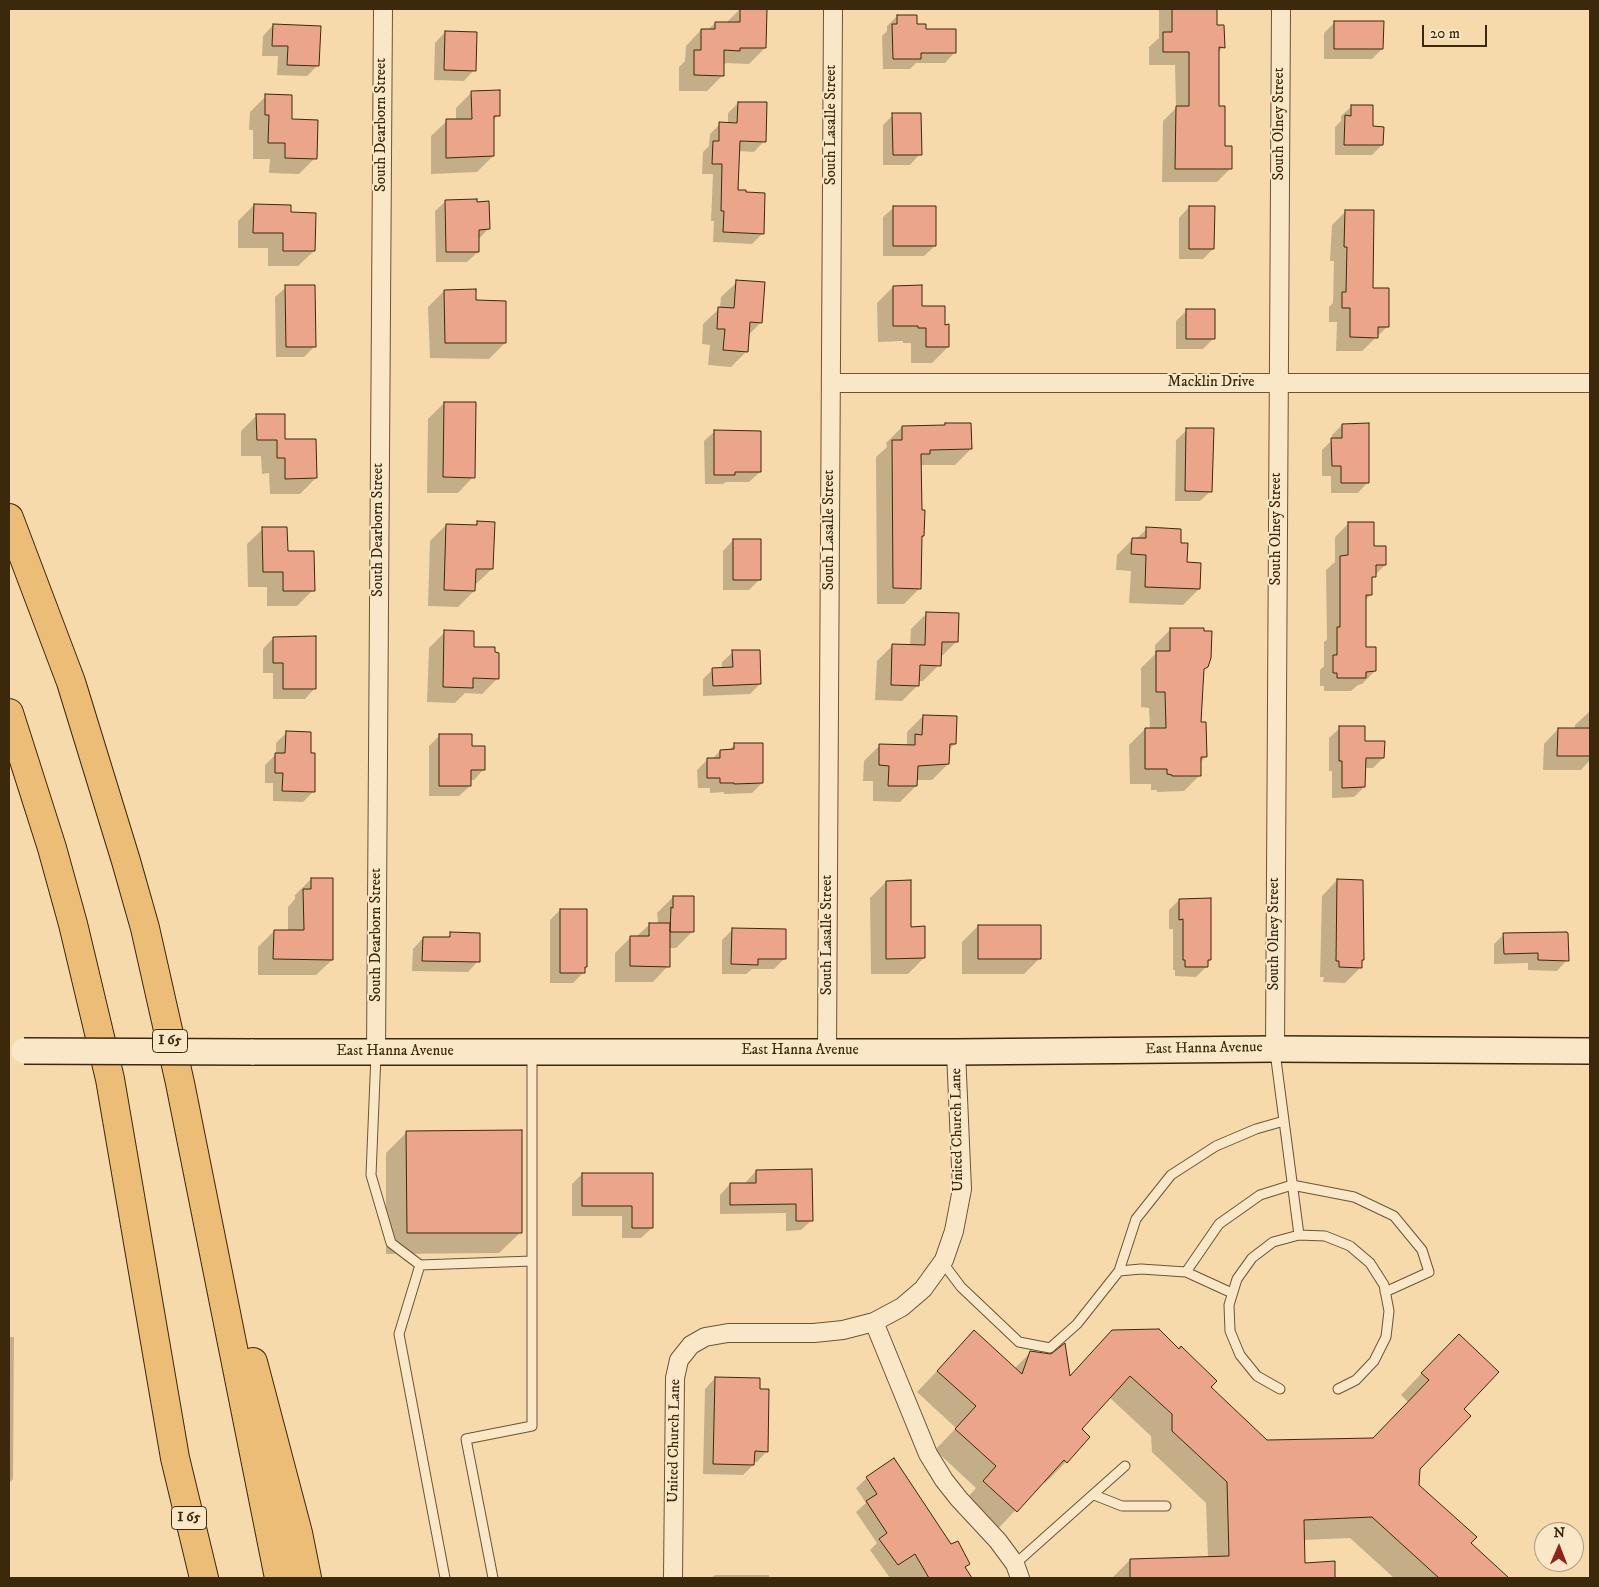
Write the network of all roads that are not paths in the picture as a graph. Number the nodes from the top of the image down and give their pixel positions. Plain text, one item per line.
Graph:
1 (383, 9) edge
2 (833, 9) edge
3 (1281, 9) edge
4 (831, 383) junction
5 (1278, 383) junction
6 (1590, 383) edge
7 (9, 518) edge
8 (9, 713) edge
9 (1274, 1049) junction
10 (16, 1051) edge
11 (532, 1051) junction
12 (827, 1051) junction
13 (1590, 1051) edge
14 (376, 1052) junction
15 (956, 1052) junction
16 (180, 1083) junction
17 (1284, 1121) junction
18 (1292, 1185) junction
19 (1299, 1235) junction
20 (532, 1261) junction
21 (942, 1263) junction
22 (420, 1265) junction
23 (1119, 1271) junction
24 (1186, 1272) junction
25 (1232, 1292) junction
26 (1385, 1292) junction
27 (874, 1322) junction
28 (1280, 1389) dead end
29 (1338, 1389) dead end
30 (175, 1458) junction
31 (1125, 1466) dead end
32 (1094, 1495) junction
33 (1166, 1506) dead end
34 (1018, 1571) edge
35 (188, 1578) edge
36 (204, 1578) edge
37 (279, 1578) edge
38 (308, 1578) edge
39 (445, 1578) edge
40 (492, 1578) edge
41 (673, 1578) edge

1 - 14 street, South Dearborn Street
2 - 4 street, South Lasalle Street
3 - 5 street, South Olney Street
4 - 5 street, Macklin Drive
4 - 12 street, South Lasalle Street
5 - 6 street, Macklin Drive
5 - 9 street, South Olney Street
7 - 16 highway, I 65
8 - 30 highway, I 65
9 - 13 main road, East Hanna Avenue
9 - 15 main road, East Hanna Avenue
9 - 17 lane
10 - 14 main road, East Hanna Avenue, bridge
11 - 12 main road, East Hanna Avenue
11 - 14 main road, East Hanna Avenue
11 - 20 lane
12 - 15 main road, East Hanna Avenue
14 - 22 lane
15 - 21 street, United Church Lane
16 - 37 highway, I 65
16 - 38 highway
17 - 18 lane
17 - 23 lane
18 - 19 lane
18 - 24 lane
18 - 26 lane
19 - 25 lane
19 - 26 lane
20 - 22 lane
20 - 40 lane
21 - 23 lane
21 - 27 street, United Church Lane
22 - 39 lane
23 - 24 lane
24 - 25 lane
25 - 28 lane
26 - 29 lane
27 - 34 street
27 - 41 street, United Church Lane
30 - 35 highway
30 - 36 highway, I 65
31 - 32 lane
32 - 33 lane
32 - 34 lane

